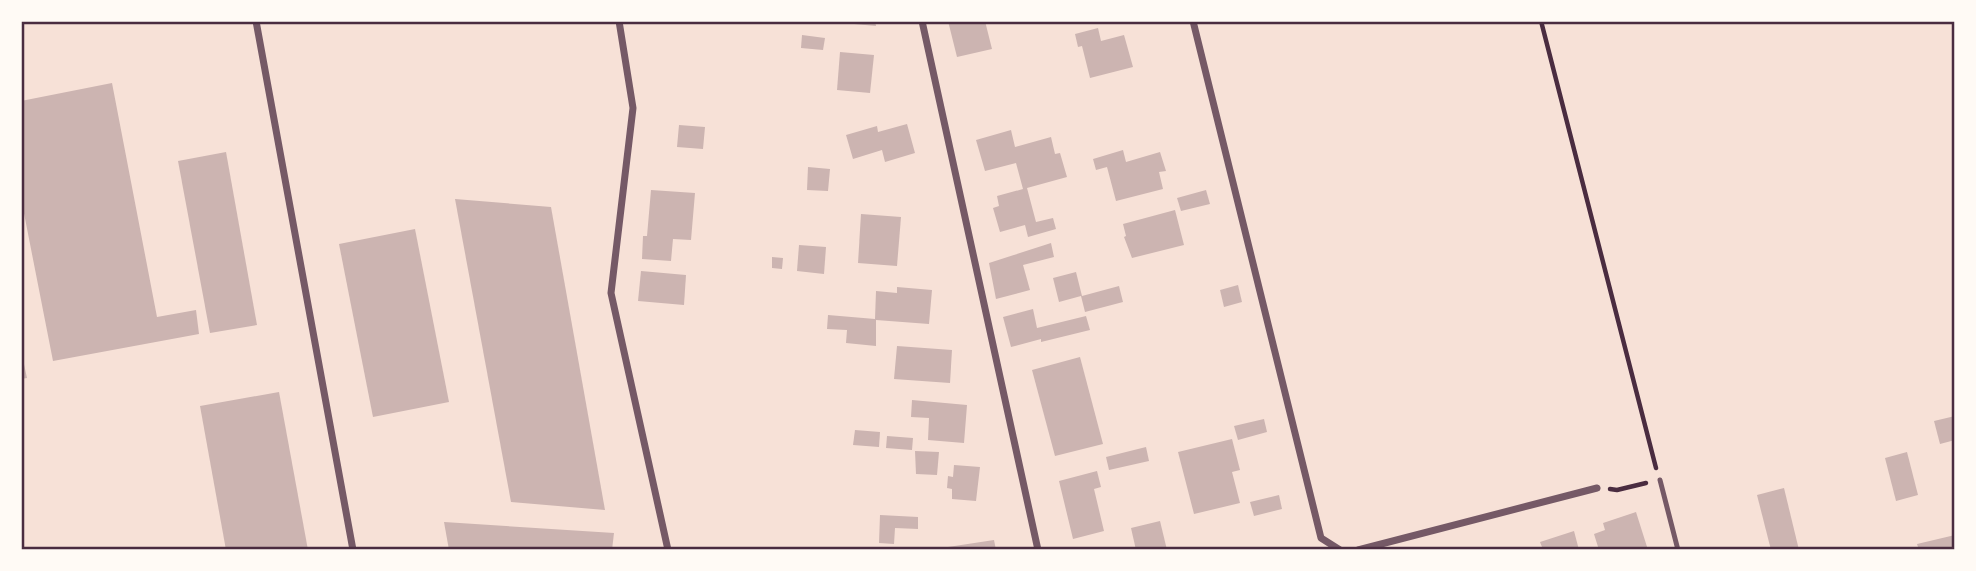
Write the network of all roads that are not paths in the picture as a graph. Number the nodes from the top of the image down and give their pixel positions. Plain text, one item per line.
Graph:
1 (256, 21) edge
2 (619, 21) edge
3 (922, 21) edge
4 (1193, 21) edge
5 (1660, 480) road end
6 (1597, 488) road end
7 (353, 550) edge
8 (668, 550) edge
9 (1038, 550) edge
10 (1340, 550) edge
11 (1358, 550) edge
12 (1678, 550) edge

1 - 7 street
2 - 8 street
3 - 9 street
4 - 10 street
5 - 12 lane
6 - 11 street

